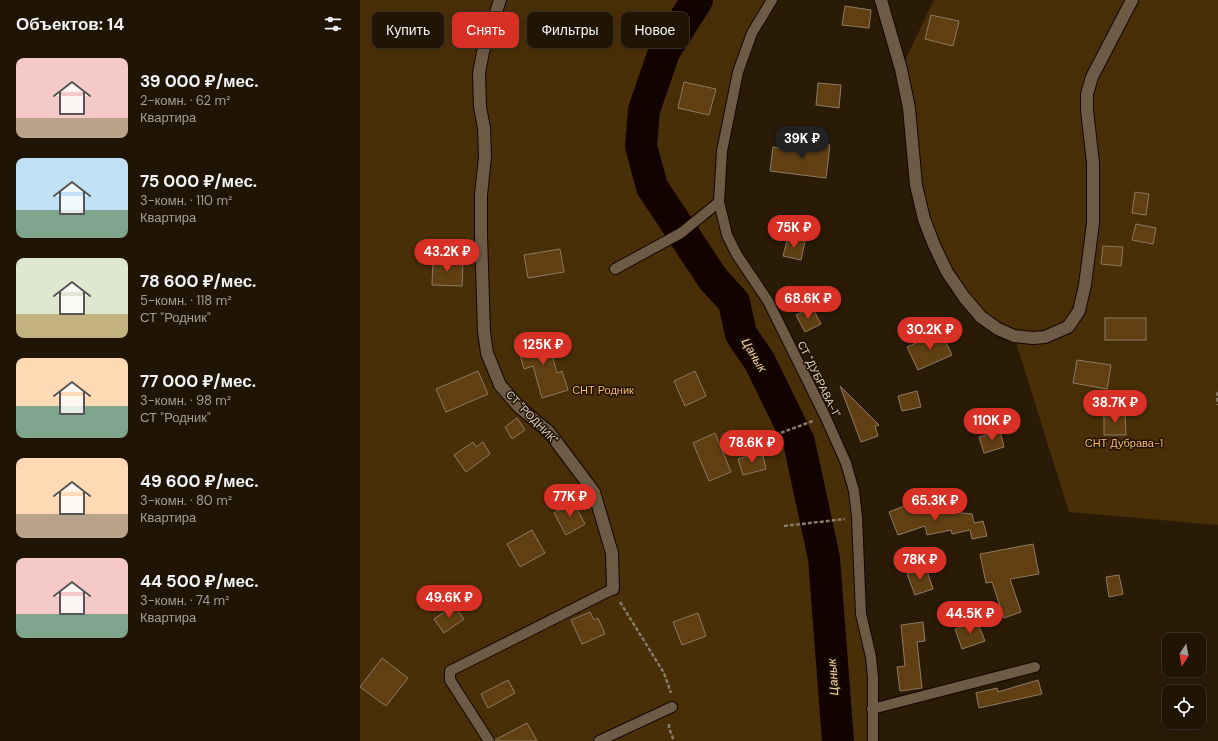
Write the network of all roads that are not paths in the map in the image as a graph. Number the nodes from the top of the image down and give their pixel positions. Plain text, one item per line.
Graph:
1 (500, 0) edge
2 (772, 0) edge
3 (881, 0) edge
4 (1132, 0) edge
5 (719, 202) junction
6 (615, 269) dead end
7 (613, 590) joint
8 (1035, 667) dead end
9 (672, 707) road end
10 (872, 709) junction
11 (489, 741) edge
12 (599, 741) edge
13 (873, 741) edge

1 - 7 street, СТ "РОДНИК"
2 - 5 lane, СТ "ДУБРАВА-1"
3 - 4 street
5 - 6 lane
5 - 10 lane, СТ "ДУБРАВА-1"
7 - 11 lane
8 - 10 lane
9 - 12 lane
10 - 13 lane, СТ "ДУБРАВА-1"

